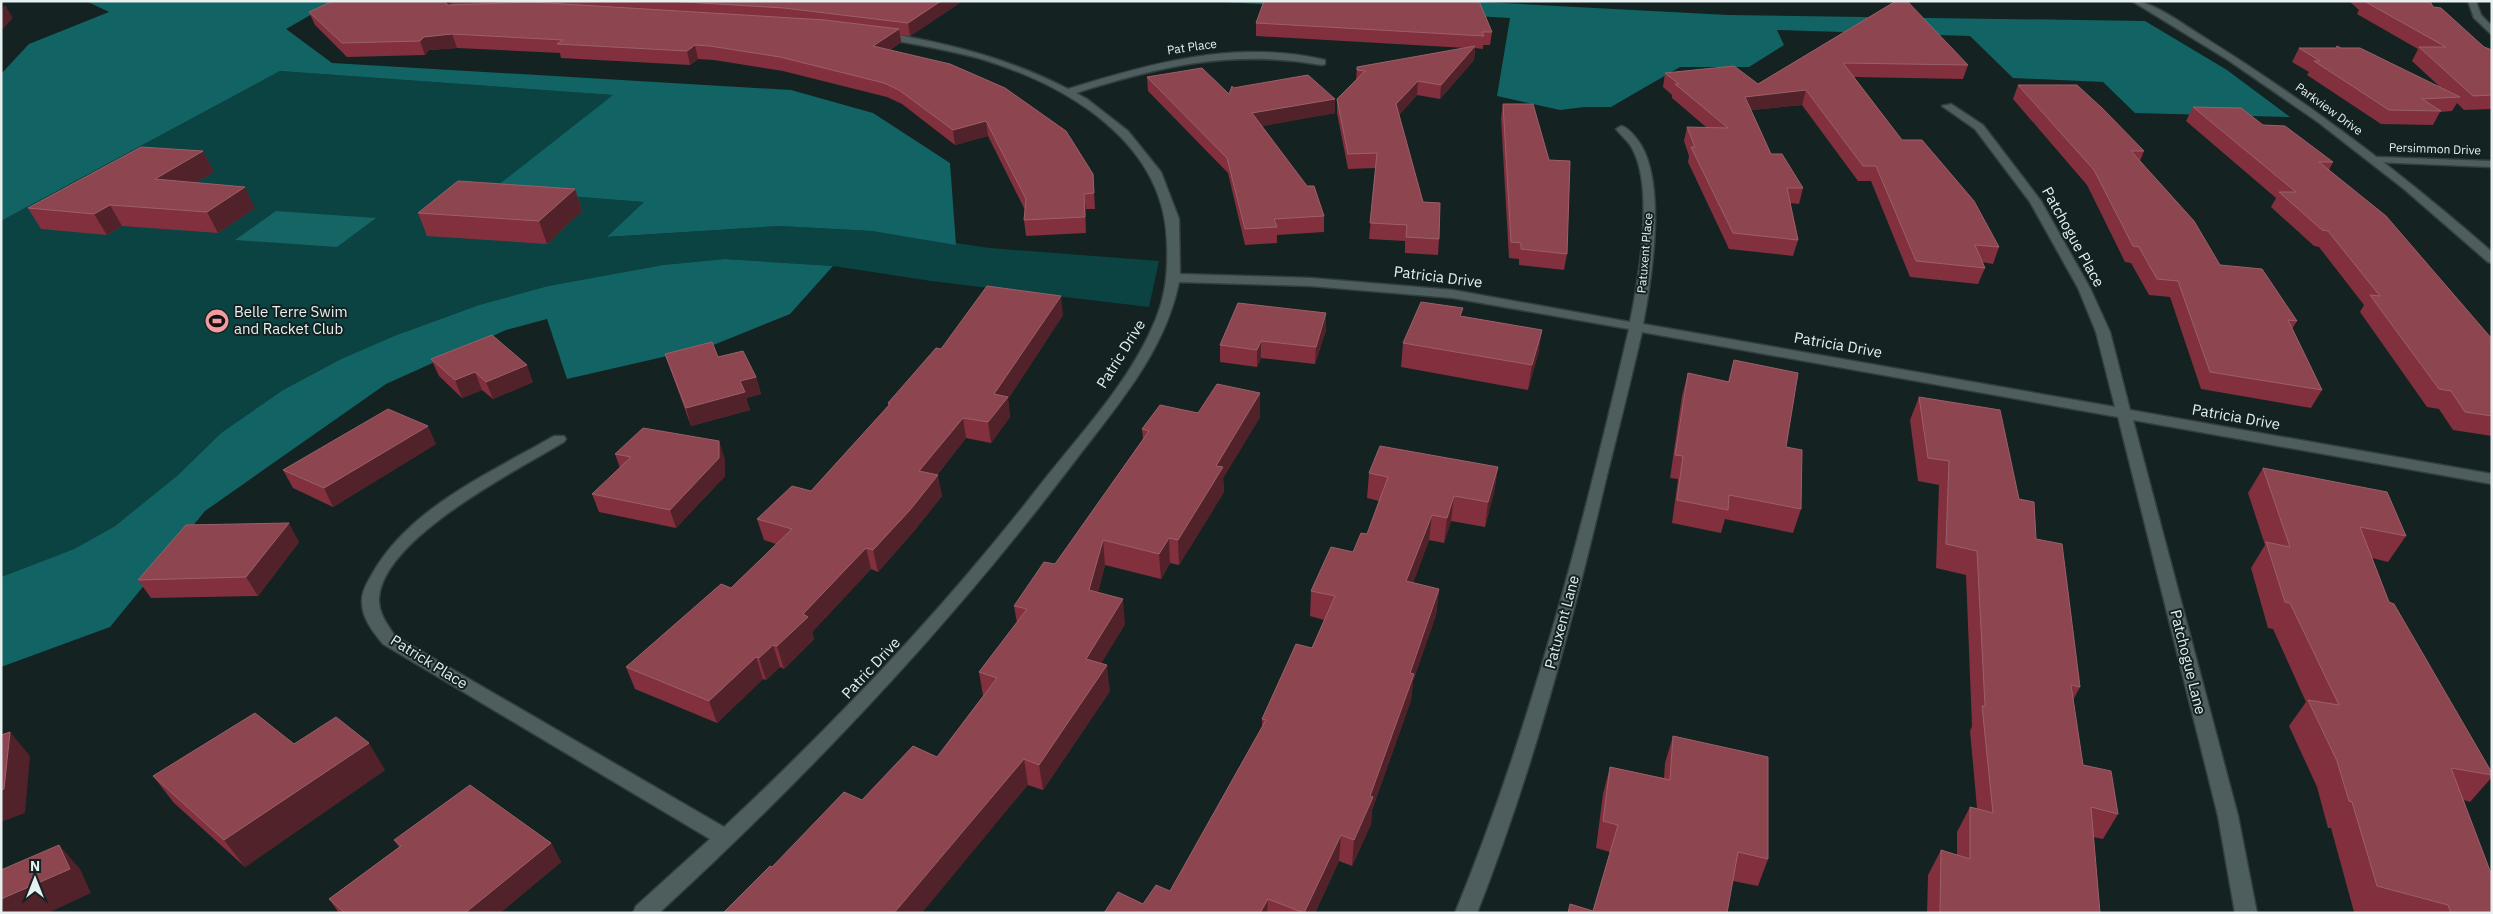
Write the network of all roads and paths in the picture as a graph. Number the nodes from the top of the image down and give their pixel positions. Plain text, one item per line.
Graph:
1 (2136, 1) edge
2 (2472, 1) edge
3 (2492, 32) edge
4 (866, 33) edge
5 (1322, 62) dead end
6 (1069, 92) junction
7 (1946, 106) dead end
8 (1621, 129) dead end
9 (2378, 160) junction
10 (2492, 164) edge
11 (2492, 259) edge
12 (1174, 278) junction
13 (1637, 325) junction
14 (2125, 413) junction
15 (559, 439) dead end
16 (2492, 479) edge
17 (726, 838) junction
18 (644, 913) edge
19 (1466, 913) edge
20 (2246, 913) edge

1 - 9 street, Parkview Drive
2 - 3 street
4 - 6 street, Patric Drive
5 - 6 street, Pat Place
6 - 12 street, Patric Drive
7 - 14 street, Patchogue Place
8 - 13 street, Patuxent Place
9 - 10 street, Persimmon Drive
9 - 11 street, Parkview Drive
12 - 13 street, Patricia Drive
12 - 17 street, Patric Drive
13 - 14 street, Patricia Drive
13 - 19 street, Patuxent Lane
14 - 16 street, Patricia Drive
14 - 20 street, Patchogue Lane
15 - 17 street, Patrick Place
17 - 18 street, Patric Drive

